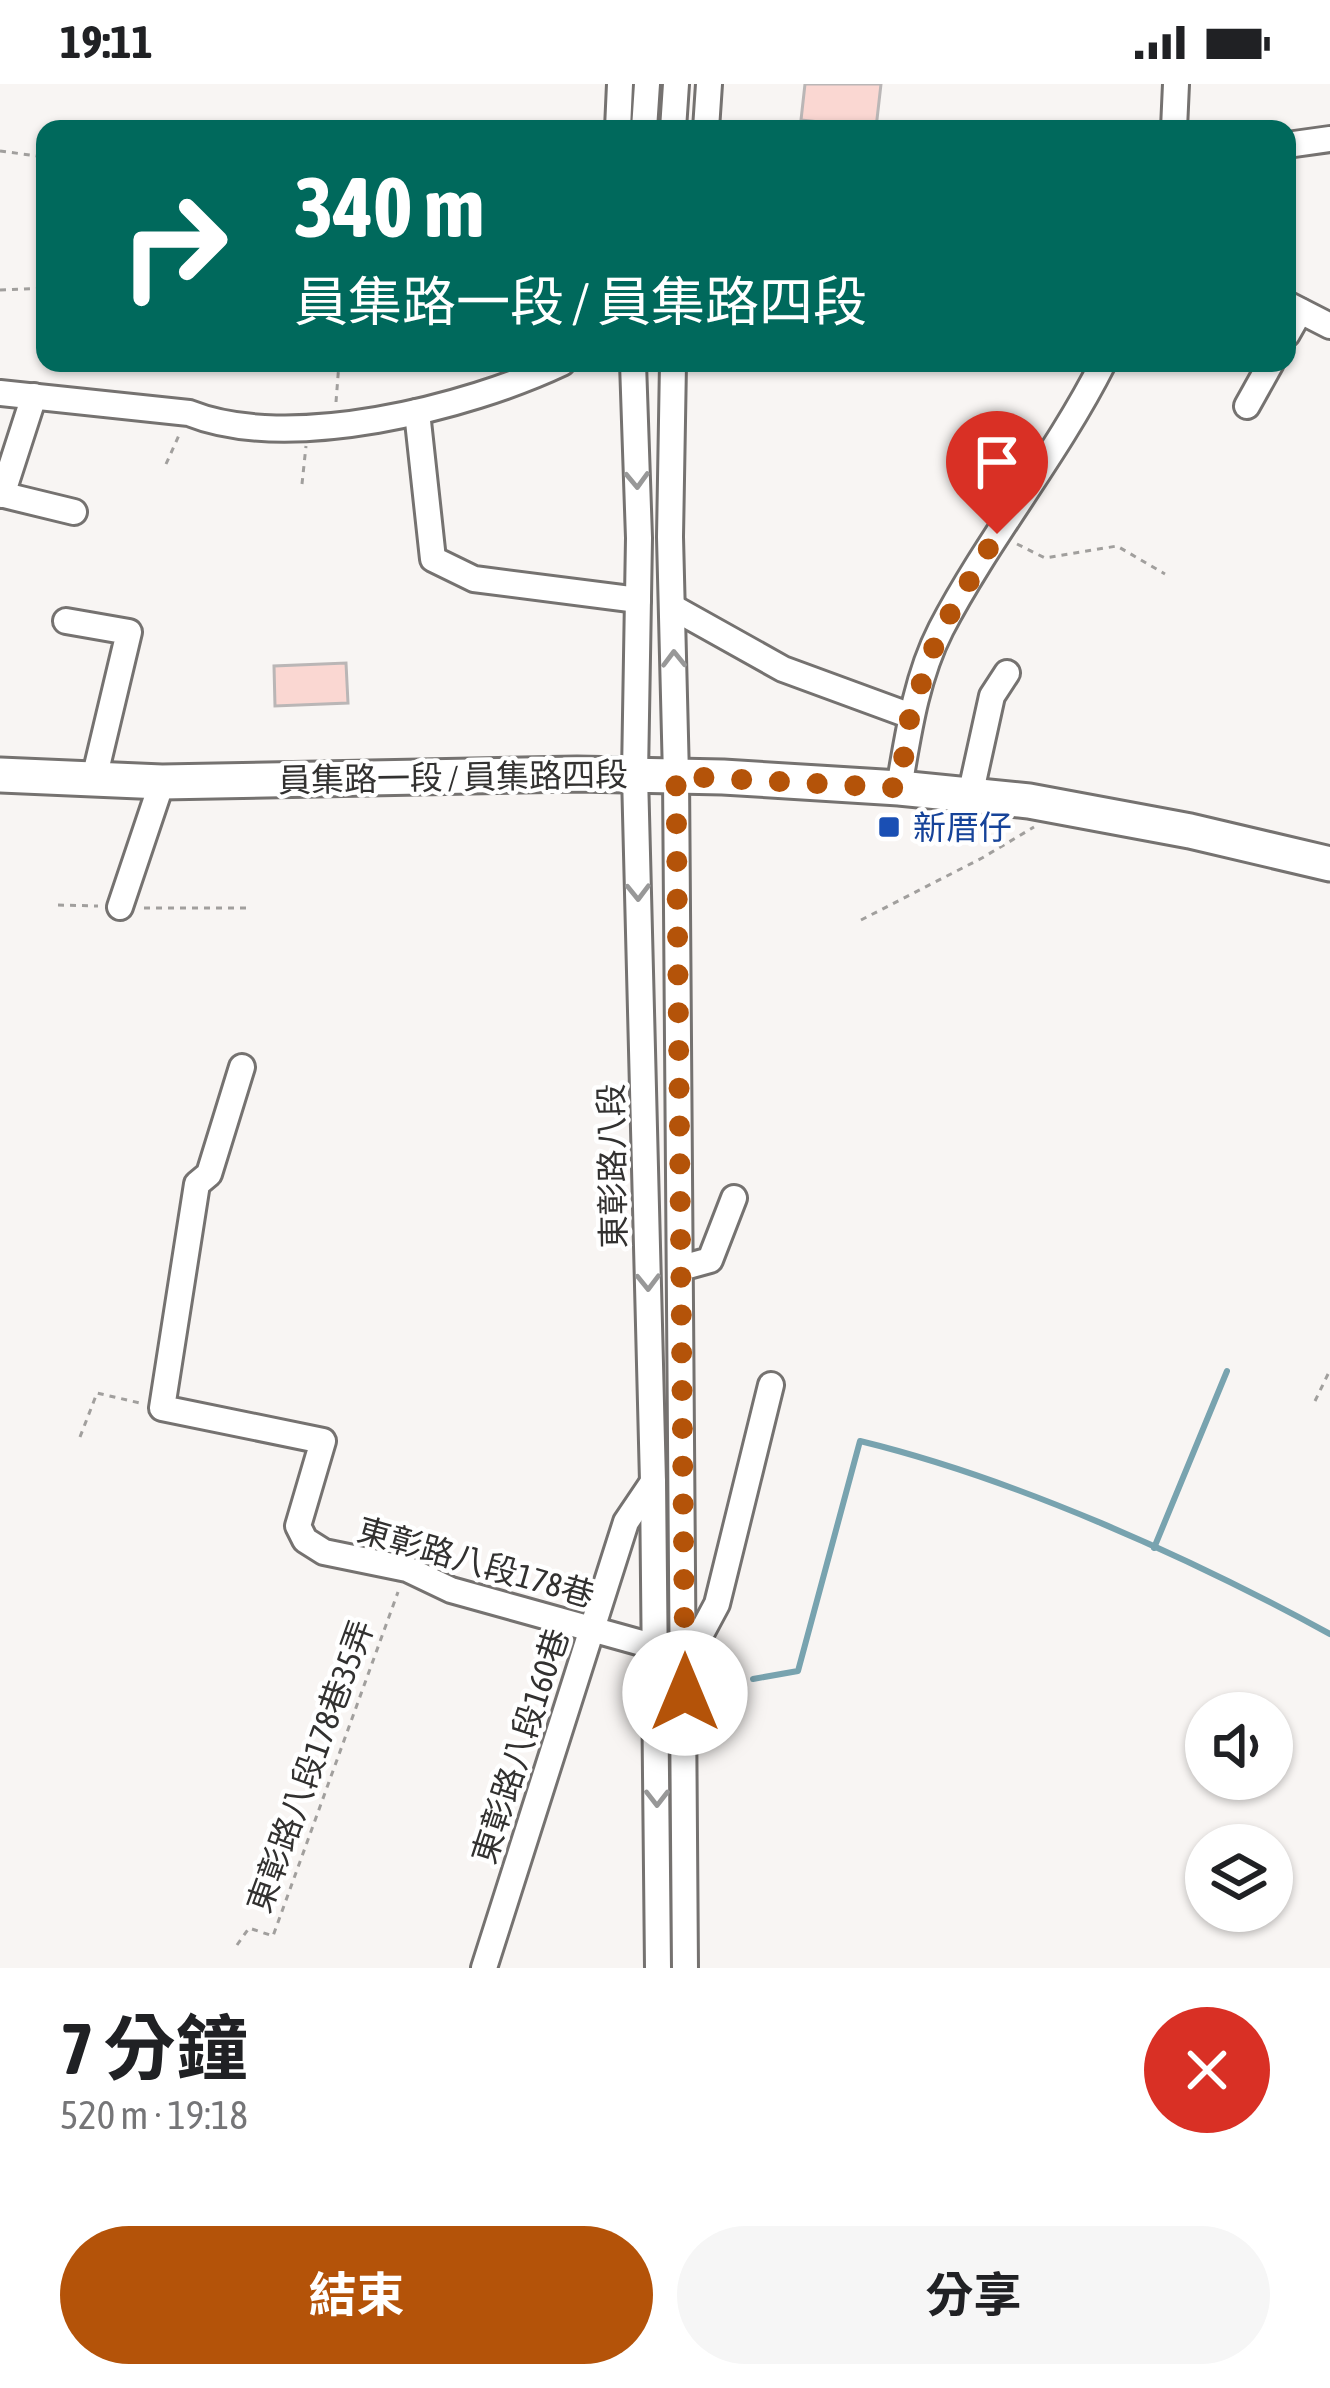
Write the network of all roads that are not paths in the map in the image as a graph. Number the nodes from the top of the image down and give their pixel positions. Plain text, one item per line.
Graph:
1 (620, 84) edge
2 (647, 84) edge
3 (676, 84) edge
4 (709, 84) edge
5 (1176, 84) edge
6 (618, 120) edge
7 (645, 120) edge
8 (674, 120) edge
9 (707, 120) edge
10 (1174, 120) edge
11 (1330, 139) edge
12 (1296, 145) edge
13 (1296, 309) edge
14 (1330, 326) edge
15 (543, 372) edge
16 (634, 372) edge
17 (673, 372) edge
18 (1098, 372) edge
19 (1266, 372) edge
20 (0, 393) edge
21 (34, 396) junction
22 (1247, 406) dead end
23 (416, 412) junction
24 (1, 495) edge
25 (74, 512) dead end
26 (638, 600) junction
27 (674, 608) junction
28 (66, 621) dead end
29 (1007, 673) dead end
30 (910, 716) junction
31 (0, 775) edge
32 (635, 775) junction
33 (676, 776) junction
34 (94, 779) junction
35 (162, 782) junction
36 (899, 788) junction
37 (970, 796) junction
38 (1330, 864) edge
39 (120, 907) road end
40 (242, 1066) dead end
41 (734, 1198) dead end
42 (681, 1268) junction
43 (771, 1385) dead end
44 (653, 1482) junction
45 (591, 1630) junction
46 (656, 1647) junction
47 (684, 1647) junction
48 (484, 1968) edge
49 (658, 1968) edge
50 (685, 1968) edge

1 - 6 street
2 - 7 street
3 - 8 street
4 - 9 street
5 - 10 street
11 - 12 street
13 - 14 street
15 - 23 street
16 -> 26 street, 東彰路八段
17 - 27 street, 東彰路八段
18 - 30 street
19 - 22 street
20 - 21 street
21 - 23 street
21 - 24 street
23 - 26 street
24 - 25 street
26 - 32 street, 東彰路八段
27 - 30 street
33 -> 27 street, 東彰路八段
28 - 34 street
29 - 37 street
30 - 36 street
31 - 34 main road, 員集路一段 / 員集路四段
32 - 33 main road, 員集路一段 / 員集路四段
32 - 35 main road, 員集路一段 / 員集路四段
32 -> 44 street, 東彰路八段
33 - 36 main road, 員集路一段 / 員集路四段
33 - 42 street, 東彰路八段
34 - 35 main road, 員集路一段 / 員集路四段
35 - 39 street
36 - 37 main road, 員集路一段 / 員集路四段
37 - 38 main road, 員集路一段 / 員集路四段
40 - 45 street, 東彰路八段178巷
41 - 42 street
42 - 47 street, 東彰路八段
43 - 47 street
44 - 45 street, 東彰路八段160巷
44 - 46 street, 東彰路八段
45 - 46 street, 東彰路八段178巷
45 - 48 street, 東彰路八段160巷
46 - 47 street, 東彰路八段178巷
46 -> 49 street, 東彰路八段
47 - 50 street, 東彰路八段

